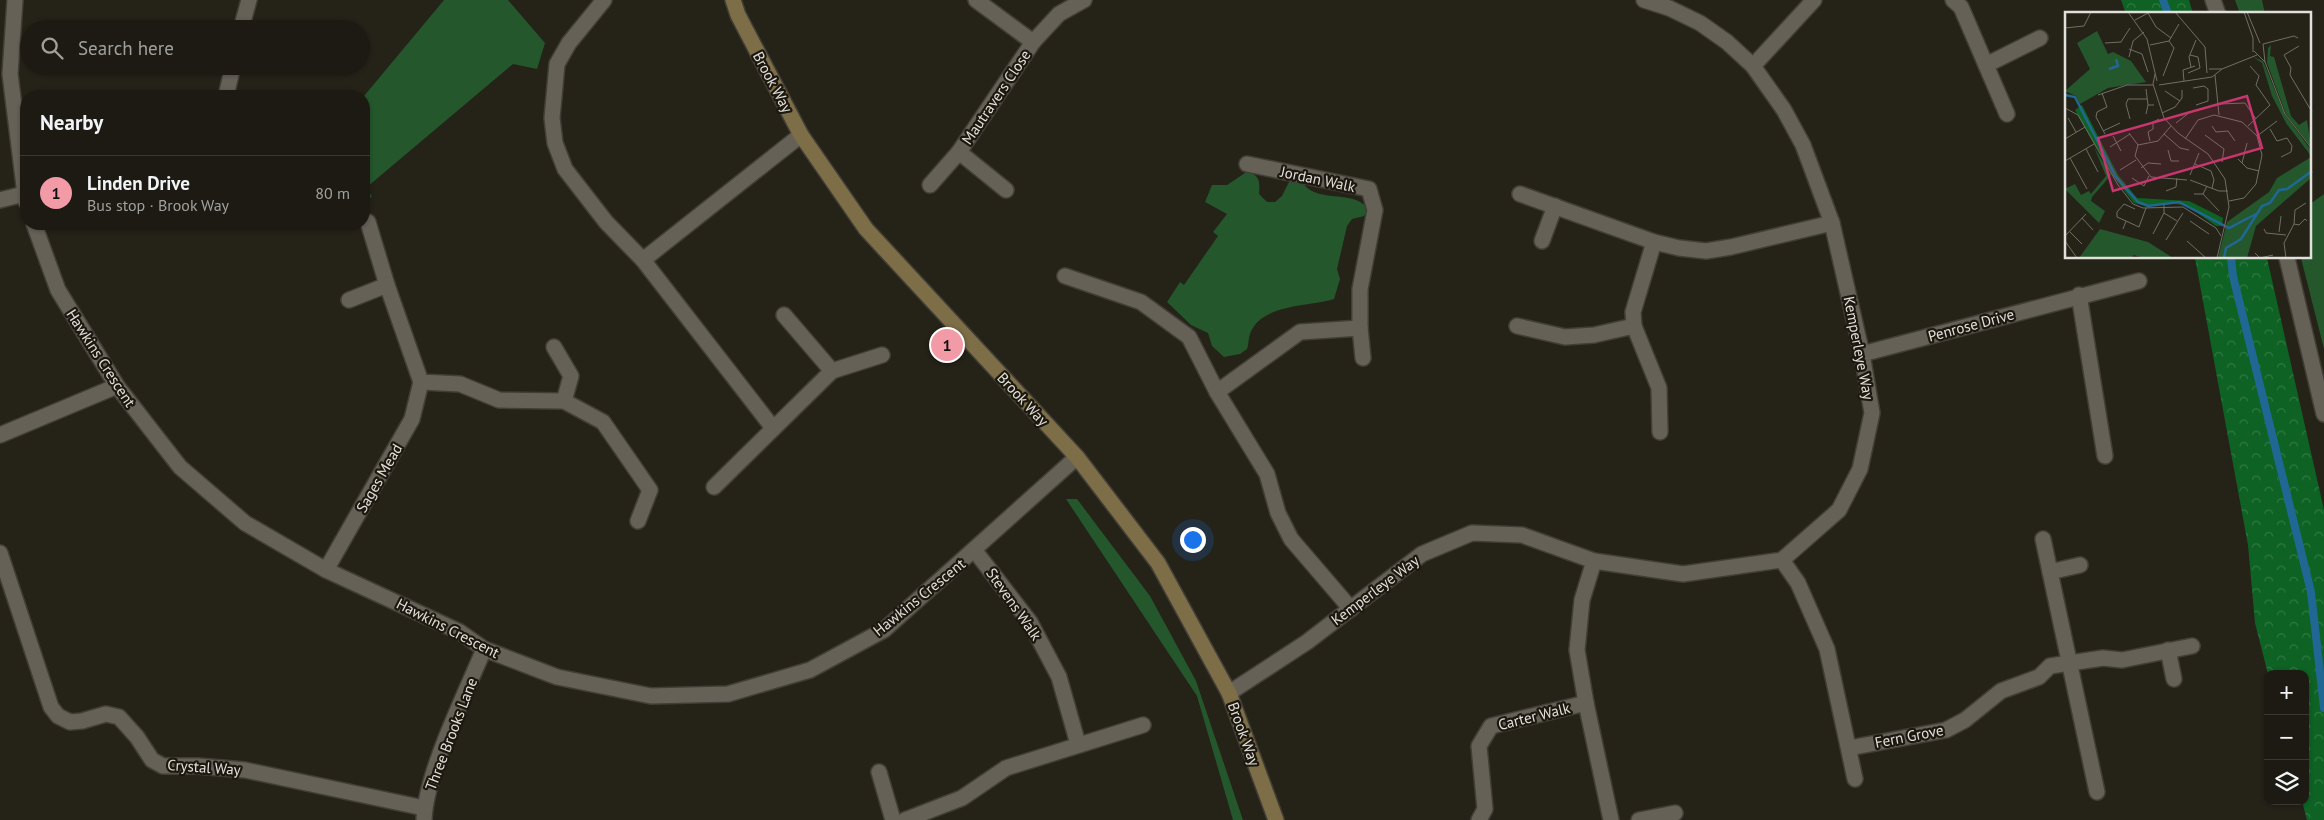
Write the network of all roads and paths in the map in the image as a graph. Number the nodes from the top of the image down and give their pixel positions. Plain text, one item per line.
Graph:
1 (15, 0) edge
2 (249, 0) edge
3 (604, 0) edge
4 (733, 0) edge
5 (976, 0) edge
6 (1084, 0) edge
7 (1644, 0) edge
8 (1814, 0) edge
9 (1953, 0) edge
10 (2213, 0) edge
11 (2217, 12) edge
12 (243, 20) edge
13 (2040, 38) dead end
14 (1033, 42) junction
15 (1986, 65) junction
16 (1752, 66) junction
17 (231, 75) edge
18 (227, 90) edge
19 (2007, 114) dead end
20 (801, 135) junction
21 (959, 152) junction
22 (20, 157) edge
23 (1247, 164) dead end
24 (930, 185) dead end
25 (1006, 190) dead end
26 (1520, 194) dead end
27 (20, 198) edge
28 (0, 200) edge
29 (1555, 206) junction
30 (1832, 223) junction
31 (370, 229) edge
32 (36, 230) edge
33 (1542, 241) dead end
34 (1654, 242) junction
35 (2287, 259) edge
36 (644, 260) junction
37 (1065, 276) dead end
38 (2139, 280) dead end
39 (387, 285) junction
40 (2079, 295) junction
41 (349, 300) dead end
42 (784, 315) dead end
43 (1517, 326) dead end
44 (1634, 326) junction
45 (1360, 328) junction
46 (554, 347) dead end
47 (1862, 354) junction
48 (882, 355) dead end
49 (1363, 358) dead end
50 (832, 371) junction
51 (421, 382) junction
52 (116, 386) junction
53 (1217, 392) junction
54 (564, 401) junction
55 (2324, 414) edge
56 (773, 428) junction
57 (1660, 432) dead end
58 (0, 435) edge
59 (2105, 456) dead end
60 (1077, 457) junction
61 (714, 487) dead end
62 (638, 521) dead end
63 (2043, 539) dead end
64 (975, 551) junction
65 (0, 552) edge
66 (1782, 560) junction
67 (1594, 561) junction
68 (2080, 565) dead end
69 (326, 570) junction
70 (2050, 572) junction
71 (1351, 609) junction
72 (2192, 646) dead end
73 (484, 649) junction
74 (2168, 650) junction
75 (2070, 662) junction
76 (2174, 679) dead end
77 (1229, 693) junction
78 (1586, 703) junction
79 (1143, 725) dead end
80 (1078, 744) junction
81 (1849, 748) junction
82 (880, 772) dead end
83 (1855, 779) dead end
84 (2097, 792) dead end
85 (1675, 813) dead end
86 (424, 814) edge
87 (893, 820) edge
88 (905, 820) edge
89 (1276, 820) edge
90 (1479, 820) edge
91 (1611, 820) edge
92 (1639, 820) edge

1 - 22 street
2 - 12 street
3 - 36 street
4 - 20 street, Brook Way
5 - 14 street, Mautravers Close
6 - 14 street, Mautravers Close
7 - 16 street, Kemperleye Way
8 - 16 street
9 - 15 street
10 - 11 street
13 - 15 street
14 - 21 street, Mautravers Close
15 - 19 street
16 - 30 street, Kemperleye Way
17 - 18 street
20 - 36 street
20 - 60 street, Brook Way
21 - 24 street, Mautravers Close
21 - 25 street, Mautravers Close
23 - 45 street, Jordan Walk
26 - 29 street
27 - 28 street
29 - 33 street
29 - 34 street
30 - 34 street
30 - 47 street, Kemperleye Way
31 - 39 street
32 - 52 street, Hawkins Crescent
34 - 44 street
35 - 55 street
36 - 56 street
37 - 53 street
38 - 40 street, Penrose Drive
39 - 41 street
39 - 51 street
40 - 47 street, Penrose Drive
40 - 59 street
42 - 50 street
43 - 44 street
44 - 57 street
45 - 49 street, Jordan Walk
45 - 53 street
46 - 54 street
47 - 66 street, Kemperleye Way
48 - 50 street
50 - 56 street
51 - 54 street
51 - 69 street, Sages Mead
52 - 58 street
52 - 69 street, Hawkins Crescent
53 - 71 street
54 - 62 street
56 - 61 street
60 - 64 street, Hawkins Crescent
60 - 77 street, Brook Way
63 - 70 street
64 - 73 street, Hawkins Crescent
64 - 80 street, Stevens Walk
65 - 86 street, Crystal Way
66 - 67 street, Kemperleye Way
66 - 81 street
67 - 71 street, Kemperleye Way
67 - 78 street, Carter Walk
68 - 70 street
69 - 73 street, Hawkins Crescent
70 - 75 street
71 - 77 street, Kemperleye Way
72 - 74 street, Fern Grove
73 - 86 street, Three Brooks Lane
74 - 75 street, Fern Grove
74 - 76 street
75 - 81 street, Fern Grove
75 - 84 street
77 - 89 street, Brook Way
78 - 90 street, Carter Walk
78 - 91 street, Carter Walk
79 - 80 street
80 - 88 street
81 - 83 street
82 - 87 street
85 - 92 street

